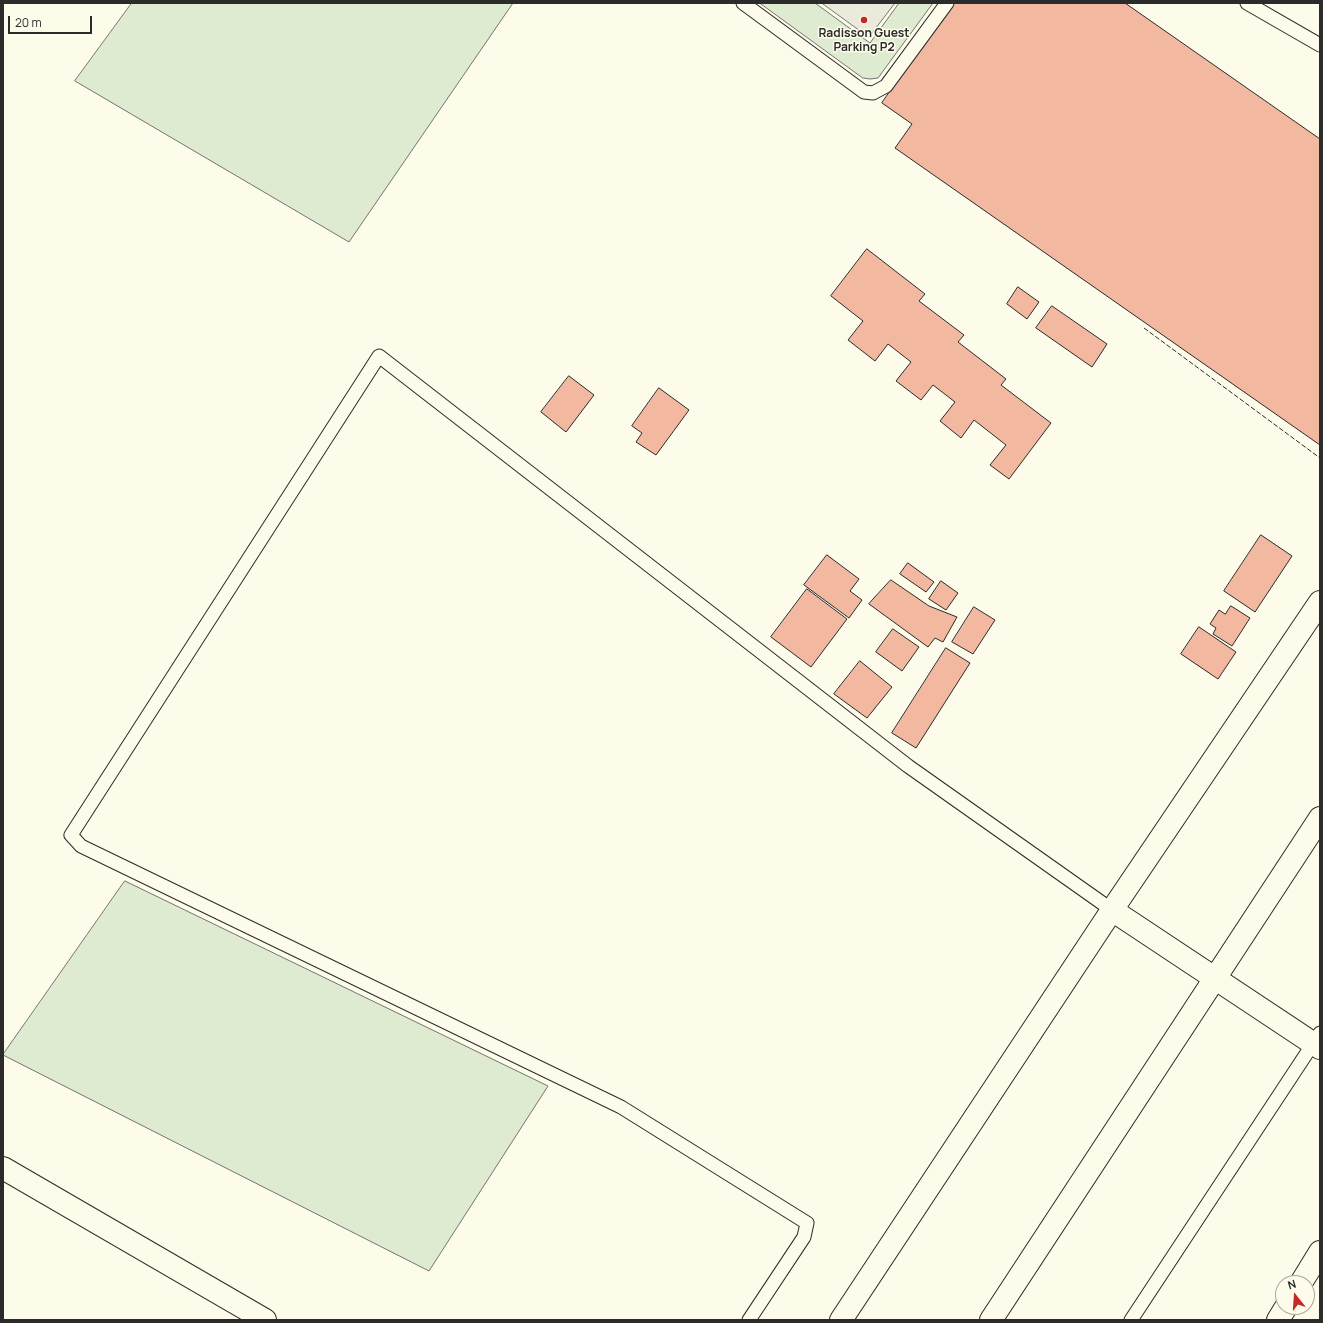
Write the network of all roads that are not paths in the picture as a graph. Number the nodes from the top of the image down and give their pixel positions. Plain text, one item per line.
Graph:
1 (743, 3) edge
2 (947, 3) edge
3 (1247, 3) edge
4 (1320, 45) edge
5 (1320, 602) edge
6 (1320, 818) edge
7 (1112, 910) junction
8 (1214, 978) junction
9 (1318, 1041) edge
10 (3, 1168) edge
11 (1320, 1252) edge
12 (1306, 1275) edge
13 (265, 1320) edge
14 (749, 1320) edge
15 (841, 1320) edge
16 (991, 1320) edge
17 (1130, 1320) edge

1 - 2 lane
3 - 4 lane
5 - 7 street
6 - 8 street
7 - 8 street
7 - 14 lane
7 - 15 street
8 - 9 street
8 - 16 street
9 - 17 lane
10 - 13 street
11 - 12 street

